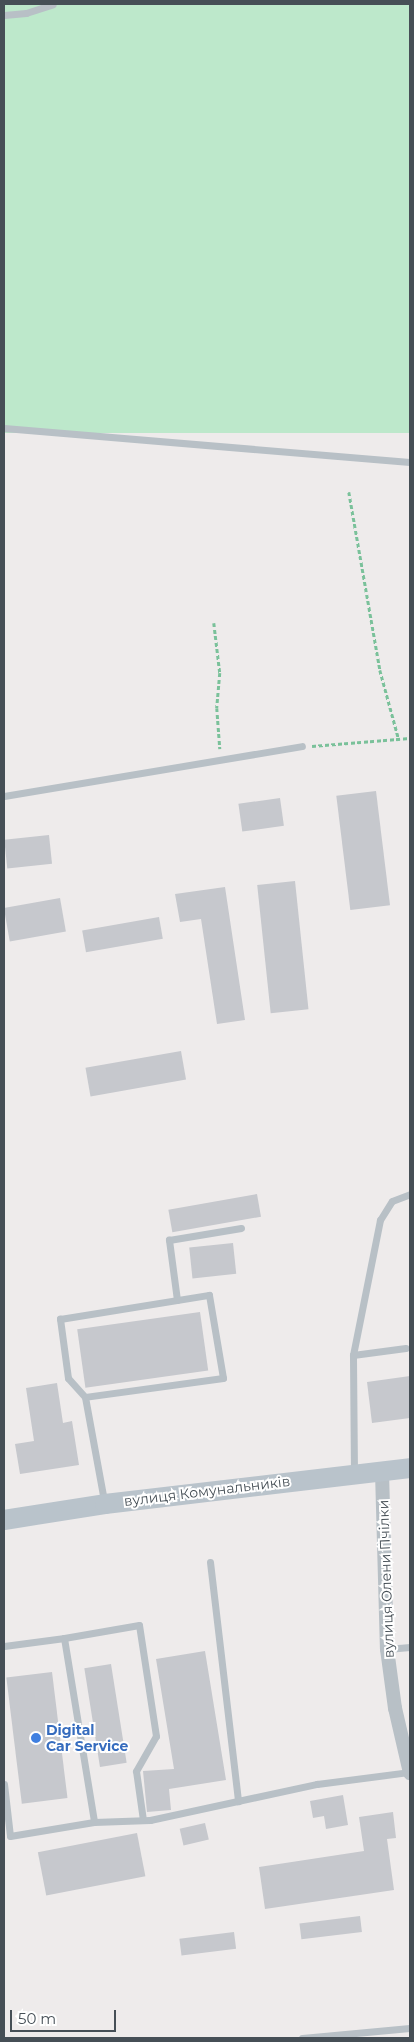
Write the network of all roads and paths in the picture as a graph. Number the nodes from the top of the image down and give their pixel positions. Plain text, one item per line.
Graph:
1 (53, 4) edge
2 (4, 15) edge
3 (4, 428) edge
4 (410, 462) edge
5 (349, 492) dead end
6 (214, 623) dead end
7 (410, 738) edge
8 (399, 740) junction
9 (302, 746) joint
10 (220, 761) junction
11 (4, 796) edge
12 (410, 1194) edge
13 (241, 1228) dead end
14 (177, 1300) junction
15 (406, 1348) dead end
16 (353, 1356) junction
17 (85, 1398) junction
18 (410, 1468) edge
19 (382, 1472) junction
20 (354, 1473) junction
21 (105, 1504) junction
22 (4, 1520) edge
23 (210, 1562) dead end
24 (64, 1638) junction
25 (4, 1646) edge
26 (410, 1647) edge
27 (387, 1649) junction
28 (410, 1772) edge
29 (4, 1784) edge
30 (238, 1801) junction
31 (143, 1820) junction
32 (94, 1822) junction
33 (410, 2028) edge
34 (302, 2038) edge

1 - 2 lane
3 - 4 lane
5 - 8 path
6 - 10 path
7 - 8 path
8 - 9 path
9 - 10 lane
10 - 11 lane
12 - 16 lane
13 - 14 lane
14 - 17 lane
14 - 17 lane
15 - 16 lane
16 - 20 lane
17 - 21 lane
18 - 19 street, вулиця Комунальників
19 - 20 street, вулиця Комунальників
19 - 27 street, вулиця Олени Пчілки
20 - 21 street, вулиця Комунальників
21 - 22 street, вулиця Комунальників
23 - 30 lane
24 - 25 lane
24 - 31 lane
24 - 32 lane
26 - 27 lane
27 - 28 street, вулиця Олени Пчілки
28 - 30 lane
29 - 32 lane
30 - 31 lane
31 - 32 lane
33 - 34 lane

